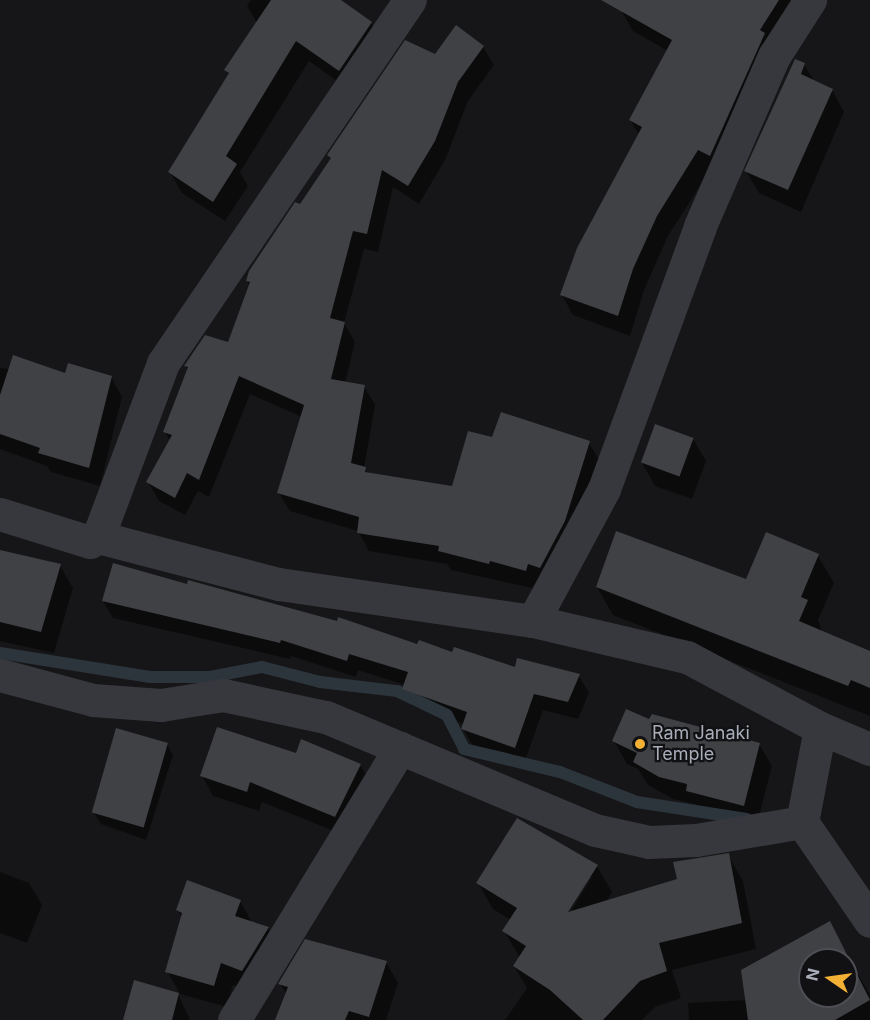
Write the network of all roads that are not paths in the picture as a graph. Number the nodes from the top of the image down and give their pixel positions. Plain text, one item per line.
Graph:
1 (410, 0) edge
2 (810, 0) edge
3 (0, 514) edge
4 (98, 537) junction
5 (533, 621) junction
6 (0, 675) edge
7 (820, 728) junction
8 (400, 748) junction
9 (870, 749) edge
10 (802, 822) junction
11 (870, 921) edge
12 (234, 1020) edge

1 - 4 street
2 - 5 street
3 - 4 street
4 - 5 street
5 - 7 street
6 - 8 street
7 - 9 street
7 - 10 street
8 - 10 street
8 - 12 street
10 - 11 street

